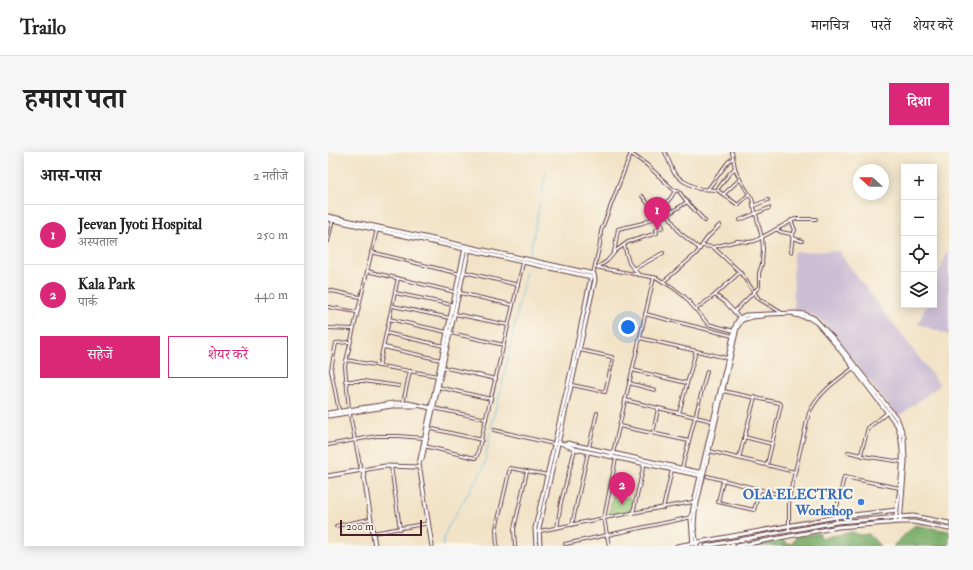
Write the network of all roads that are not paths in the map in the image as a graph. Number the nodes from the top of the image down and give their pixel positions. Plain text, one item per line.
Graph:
1 (631, 152) edge
2 (665, 152) edge
3 (732, 152) edge
4 (733, 157) junction
5 (735, 168) junction
6 (740, 180) junction
7 (708, 189) junction
8 (717, 190) junction
9 (675, 191) junction
10 (724, 194) junction
11 (749, 194) junction
12 (642, 196) dead end
13 (768, 200) dead end
14 (666, 202) junction
15 (687, 202) junction
16 (753, 206) junction
17 (768, 208) dead end
18 (657, 210) junction
19 (672, 212) junction
20 (668, 214) junction
21 (755, 214) junction
22 (328, 217) edge
23 (659, 217) junction
24 (334, 218) junction
25 (816, 219) dead end
26 (740, 220) dead end
27 (791, 220) junction
28 (705, 221) dead end
29 (720, 225) dead end
30 (377, 228) junction
31 (776, 229) junction
32 (792, 237) junction
33 (762, 238) junction
34 (802, 240) dead end
35 (328, 241) edge
36 (624, 246) junction
37 (702, 246) junction
38 (467, 248) junction
39 (714, 248) junction
40 (700, 249) junction
41 (371, 252) junction
42 (791, 252) dead end
43 (614, 253) junction
44 (663, 253) dead end
45 (523, 261) junction
46 (597, 267) junction
47 (634, 269) junction
48 (367, 271) junction
49 (464, 272) junction
50 (740, 272) junction
51 (460, 274) junction
52 (593, 274) junction
53 (638, 275) junction
54 (654, 277) junction
55 (398, 278) junction
56 (592, 278) junction
57 (663, 282) junction
58 (518, 285) junction
59 (328, 290) edge
60 (457, 292) junction
61 (754, 292) junction
62 (395, 293) junction
63 (714, 295) junction
64 (361, 297) junction
65 (453, 305) junction
66 (513, 305) junction
67 (392, 306) junction
68 (328, 307) edge
69 (696, 309) junction
70 (357, 312) junction
71 (734, 312) junction
72 (453, 313) junction
73 (784, 313) junction
74 (645, 314) junction
75 (804, 315) junction
76 (450, 318) junction
77 (389, 319) junction
78 (740, 319) junction
79 (508, 325) junction
80 (328, 328) edge
81 (353, 330) junction
82 (735, 331) junction
83 (448, 332) junction
84 (386, 333) junction
85 (733, 336) junction
86 (640, 338) junction
87 (350, 342) junction
88 (504, 345) junction
89 (444, 346) junction
90 (383, 347) junction
91 (580, 350) junction
92 (696, 351) junction
93 (729, 359) junction
94 (346, 360) junction
95 (441, 360) junction
96 (379, 366) junction
97 (441, 367) junction
98 (854, 367) junction
99 (632, 370) junction
100 (410, 371) junction
101 (706, 371) dead end
102 (438, 376) junction
103 (496, 379) junction
104 (345, 380) junction
105 (629, 383) junction
106 (687, 383) junction
107 (572, 385) junction
108 (399, 386) dead end
109 (437, 387) junction
110 (655, 390) dead end
111 (723, 391) junction
112 (755, 397) junction
113 (491, 398) junction
114 (625, 400) junction
115 (403, 403) junction
116 (422, 406) junction
117 (432, 408) junction
118 (658, 408) junction
119 (339, 412) junction
120 (349, 412) junction
121 (888, 412) junction
122 (328, 413) edge
123 (597, 413) dead end
124 (679, 414) junction
125 (328, 416) edge
126 (695, 417) junction
127 (486, 419) junction
128 (714, 422) junction
129 (619, 426) junction
130 (428, 428) junction
131 (494, 430) dead end
132 (653, 433) junction
133 (744, 437) junction
134 (424, 438) junction
135 (355, 440) junction
136 (482, 440) junction
137 (689, 440) junction
138 (557, 443) junction
139 (564, 444) junction
140 (772, 444) junction
141 (328, 445) edge
142 (424, 446) junction
143 (575, 449) junction
144 (589, 450) junction
145 (709, 451) junction
146 (848, 452) dead end
147 (862, 455) junction
148 (613, 456) junction
149 (739, 458) junction
150 (903, 462) junction
151 (644, 464) junction
152 (767, 465) junction
153 (391, 466) junction
154 (419, 466) junction
155 (362, 470) junction
156 (527, 470) junction
157 (672, 470) junction
158 (682, 470) junction
159 (795, 472) junction
160 (548, 475) junction
161 (703, 475) junction
162 (328, 476) edge
163 (723, 481) junction
164 (901, 488) junction
165 (760, 490) junction
166 (789, 497) junction
167 (694, 502) junction
168 (663, 508) junction
169 (897, 510) junction
170 (901, 510) junction
171 (633, 513) junction
172 (901, 516) junction
173 (692, 517) junction
174 (836, 517) junction
175 (896, 517) junction
176 (371, 518) junction
177 (604, 518) junction
178 (837, 522) junction
179 (895, 522) junction
180 (900, 522) junction
181 (429, 523) junction
182 (949, 523) edge
183 (572, 525) junction
184 (789, 525) junction
185 (336, 526) dead end
186 (556, 528) junction
187 (400, 529) junction
188 (949, 529) edge
189 (789, 530) junction
190 (537, 532) junction
191 (373, 533) junction
192 (607, 535) junction
193 (565, 544) dead end
194 (694, 544) edge
195 (375, 546) edge
196 (433, 546) edge
197 (497, 546) edge
198 (515, 546) edge
199 (536, 546) edge
200 (540, 546) edge
201 (609, 546) edge
202 (677, 546) edge
203 (706, 546) edge
204 (737, 546) edge

1 - 9 street
1 - 46 street
2 - 7 street
3 - 4 street
4 - 5 street
4 - 7 street
5 - 6 street
5 - 8 street
6 - 10 street
6 - 11 street
7 - 8 street
8 - 10 street
9 - 14 street
9 - 15 street
10 - 11 street
11 - 16 street
12 - 18 street
13 - 16 street
14 - 18 street
14 - 19 street
15 - 19 street
15 - 28 street
16 - 21 street
17 - 21 street
18 - 23 street
19 - 20 street
20 - 23 street
20 - 40 street
21 - 26 street
21 - 33 street
22 - 24 street
23 - 36 street
23 - 43 street
24 - 30 street
24 - 35 street
25 - 27 street
27 - 31 street
27 - 32 street
29 - 37 street
30 - 38 street
30 - 41 street
31 - 32 street
31 - 33 street
32 - 34 street
32 - 42 street
33 - 39 street
33 - 61 street
36 - 43 street
36 - 47 street
37 - 39 street
37 - 40 street
38 - 45 street
38 - 49 street
38 - 51 street
38 - 52 street
39 - 50 street
40 - 57 street
41 - 48 street
41 - 51 street
43 - 46 street
44 - 47 street
45 - 56 street
45 - 58 street
46 - 52 street
46 - 53 street
47 - 53 street
48 - 55 street
48 - 64 street
49 - 58 street
49 - 60 street
50 - 61 street
50 - 63 street
51 - 60 street
52 - 56 street
52 - 91 street
53 - 54 street
54 - 57 street
54 - 74 street
55 - 60 street
55 - 62 street
56 - 138 street
57 - 69 street
58 - 66 street
59 - 64 street
60 - 65 street
60 - 66 street
60 - 72 street
61 - 71 street
61 - 73 street
62 - 65 street
62 - 67 street
63 - 69 street
63 - 71 street
64 - 70 street
65 - 72 street
66 - 79 street
67 - 76 street
67 - 77 street
68 - 70 street
69 - 82 street
70 - 81 street
71 - 78 street
72 - 76 street
72 - 79 street
72 - 83 street
73 - 75 street
73 - 78 street
74 - 85 street
74 - 86 street
75 - 78 street
75 - 98 street
76 - 83 street
77 - 83 street
77 - 84 street
78 - 82 street
79 - 88 street
80 - 81 street
81 - 87 street
82 - 85 street
82 - 93 street
83 - 88 street
83 - 89 street
83 - 97 street
84 - 89 street
84 - 90 street
85 - 93 street
86 - 92 street
86 - 99 street
87 - 94 street
87 - 119 street
88 - 103 street
89 - 95 street
90 - 95 street
90 - 96 street
91 - 107 street
91 - 107 street
92 - 93 street
92 - 106 street
93 - 111 street
93 - 128 street
94 - 96 street
94 - 104 street
95 - 97 street
96 - 100 street
97 - 102 street
97 - 103 street
97 - 109 street
98 - 121 street
98 - 150 street
98 - 159 street
99 - 105 street
99 - 106 street
100 - 102 street
100 - 115 street
101 - 126 street
102 - 109 street
103 - 113 street
104 - 108 street
104 - 120 street
105 - 110 street
105 - 114 street
106 - 124 street
107 - 138 street
109 - 113 street
109 - 117 street
111 - 112 street
111 - 128 street
112 - 133 street
112 - 140 street
113 - 127 street
114 - 118 street
114 - 129 street
115 - 116 street
115 - 120 street
116 - 117 street
116 - 120 street
117 - 127 street
117 - 130 street
118 - 124 street
118 - 132 street
119 - 120 street
119 - 122 street
120 - 125 street
120 - 135 street
121 - 147 street
121 - 150 street
123 - 144 street
124 - 126 street
126 - 128 street
126 - 137 street
127 - 136 street
128 - 145 street
128 - 161 street
129 - 132 street
129 - 148 street
130 - 134 street
130 - 136 street
130 - 142 street
131 - 138 street
132 - 137 street
133 - 140 street
133 - 149 street
134 - 135 street
134 - 142 street
135 - 141 street
135 - 155 street
136 - 142 street
137 - 158 street
138 - 139 street
138 - 160 street
138 - 190 street
139 - 143 street
139 - 144 street
140 - 152 street
142 - 154 street
142 - 196 street
143 - 144 street
143 - 186 street
144 - 148 street
144 - 183 street
145 - 149 street
145 - 161 street
146 - 147 street
147 - 150 street
148 - 151 street
148 - 158 street
148 - 177 street
149 - 152 street
150 - 164 street
151 - 157 street
151 - 171 street
152 - 159 street
153 - 154 street
153 - 155 street
153 - 187 street
154 - 181 street
155 - 162 street
155 - 176 street
156 - 160 street
156 - 197 street
156 - 198 street
157 - 158 street
157 - 168 street
158 - 161 street
159 - 166 street
160 - 190 street
161 - 163 street
161 - 167 street
161 - 194 street
163 - 165 street
163 - 165 street
164 - 169 street
164 - 170 street
164 - 174 street
165 - 166 street
166 - 184 street
167 - 168 street
167 - 173 street
168 - 171 street
169 - 170 street
169 - 174 street
169 - 175 street
170 - 172 street
171 - 177 street
172 - 175 street
172 - 180 street
172 - 182 street
173 - 192 street
173 - 194 street
174 - 178 street
174 - 184 street
175 - 178 street
175 - 179 street
176 - 185 street
176 - 191 street
177 - 183 street
177 - 192 street
178 - 189 street
179 - 180 street
179 - 204 street
180 - 188 street
181 - 187 street
181 - 196 street
183 - 186 street
184 - 189 street
184 - 194 street
186 - 190 street
187 - 191 street
189 - 203 street
190 - 199 street
190 - 200 street
191 - 195 street
192 - 193 street
192 - 201 street
194 - 202 street

